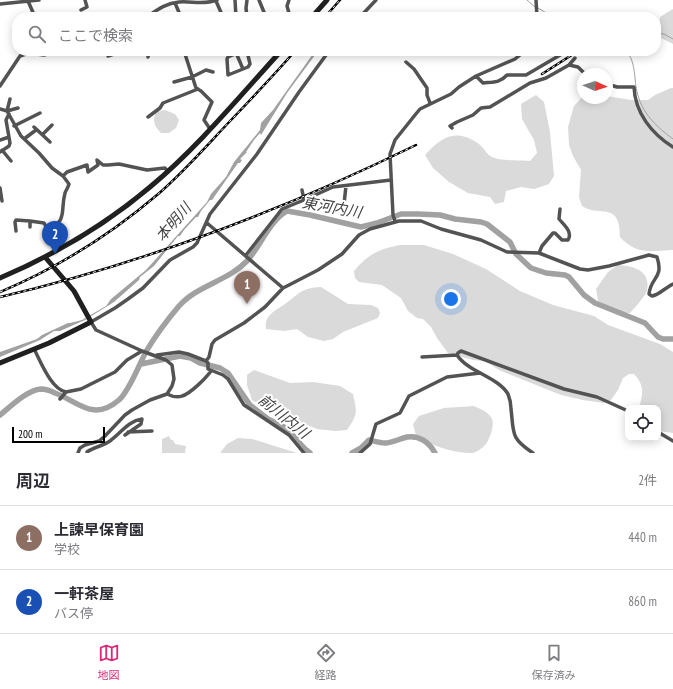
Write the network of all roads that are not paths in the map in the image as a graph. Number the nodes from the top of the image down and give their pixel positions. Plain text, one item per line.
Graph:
1 (39, 0) edge
2 (85, 0) edge
3 (217, 0) edge
4 (235, 0) edge
5 (247, 0) edge
6 (265, 0) edge
7 (289, 0) edge
8 (327, 0) edge
9 (376, 0) edge
10 (536, 0) edge
11 (31, 1) edge
12 (260, 1) edge
13 (175, 3) junction
14 (0, 4) edge
15 (81, 10) dead end
16 (33, 12) edge
17 (155, 12) edge
18 (179, 12) edge
19 (221, 12) edge
20 (236, 12) edge
21 (247, 12) edge
22 (264, 12) edge
23 (289, 12) edge
24 (316, 12) edge
25 (365, 12) edge
26 (537, 12) edge
27 (20, 56) edge
28 (186, 56) edge
29 (230, 56) edge
30 (238, 56) edge
31 (248, 56) edge
32 (276, 56) edge
33 (325, 56) edge
34 (519, 56) edge
35 (558, 56) edge
36 (576, 58) dead end
37 (406, 62) dead end
38 (569, 65) junction
39 (579, 68) edge
40 (242, 69) junction
41 (213, 72) dead end
42 (476, 76) junction
43 (192, 77) junction
44 (174, 82) dead end
45 (0, 86) edge
46 (613, 86) edge
47 (198, 89) junction
48 (10, 99) dead end
49 (430, 103) junction
50 (18, 108) dead end
51 (0, 109) edge
52 (8, 112) junction
53 (40, 113) dead end
54 (148, 117) dead end
55 (52, 124) dead end
56 (14, 126) junction
57 (452, 128) dead end
58 (210, 129) junction
59 (43, 134) junction
60 (9, 137) junction
61 (24, 139) junction
62 (0, 140) edge
63 (50, 142) dead end
64 (673, 147) edge
65 (1, 151) edge
66 (12, 161) dead end
67 (168, 172) junction
68 (63, 176) junction
69 (391, 180) junction
70 (346, 186) junction
71 (0, 188) edge
72 (302, 190) dead end
73 (304, 200) junction
74 (2, 201) dead end
75 (344, 204) dead end
76 (61, 209) dead end
77 (560, 209) dead end
78 (48, 219) dead end
79 (60, 219) junction
80 (30, 221) junction
81 (395, 221) junction
82 (44, 223) junction
83 (207, 223) junction
84 (30, 227) dead end
85 (16, 231) dead end
86 (49, 232) junction
87 (58, 250) junction
88 (539, 253) junction
89 (247, 256) junction
90 (45, 257) junction
91 (0, 278) edge
92 (673, 284) edge
93 (282, 288) junction
94 (91, 321) junction
95 (34, 349) junction
96 (143, 351) junction
97 (156, 355) junction
98 (457, 355) junction
99 (422, 357) dead end
100 (207, 362) junction
101 (0, 363) edge
102 (209, 370) junction
103 (480, 373) junction
104 (65, 393) junction
105 (166, 394) junction
106 (60, 399) dead end
107 (625, 410) edge
108 (152, 431) dead end
109 (661, 434) edge
110 (673, 441) edge
111 (80, 448) junction
112 (87, 452) edge
113 (78, 453) edge
114 (304, 453) edge
115 (360, 453) edge
116 (532, 453) edge

1 - 11 street
2 - 15 street
3 - 13 street
3 - 19 street
4 - 20 street
5 - 21 street
6 - 12 street
7 - 23 street
8 - 24 street
9 - 25 street
10 - 26 street
11 - 14 street
11 - 16 street
12 - 22 street
13 - 17 street
13 - 18 street
27 - 45 street
28 - 43 street
29 - 40 street
30 - 40 street
31 - 40 street
32 - 58 street
33 - 83 street
34 - 42 street
35 - 42 street
36 - 38 street
37 - 49 street
38 - 39 street
38 - 57 street
41 - 43 street
42 - 49 street
43 - 44 street
43 - 47 street
46 - 64 street
47 - 54 street
47 - 58 street
48 - 52 street
49 - 69 street
50 - 52 street
51 - 52 street
52 - 56 street
52 - 60 street
53 - 56 street
55 - 59 street
56 - 61 street
58 - 67 street
59 - 61 street
59 - 63 street
60 - 62 street
60 - 65 street
61 - 68 street
65 - 66 street
67 - 68 street
67 - 87 street
68 - 79 street
69 - 70 street
69 - 81 street
70 - 73 street
70 - 75 street
71 - 74 street
72 - 73 street
73 - 89 street
76 - 79 street
77 - 88 street
78 - 82 street
79 - 86 street
80 - 82 street
80 - 84 street
80 - 85 street
81 - 88 street
81 - 93 street
82 - 86 street
83 - 89 street
83 - 94 street
86 - 87 street
87 - 90 street
88 - 92 street
89 - 93 street
90 - 91 street
90 - 94 street
93 - 100 street
94 - 95 street
94 - 96 street
95 - 101 street
95 - 104 street
96 - 97 street
96 - 104 street
97 - 100 street
97 - 105 street
98 - 99 street
98 - 103 street
98 - 107 street
100 - 102 street
102 - 105 street
102 - 114 street
103 - 115 street
103 - 116 street
104 - 106 street
105 - 111 street
108 - 112 street
109 - 110 street
111 - 112 street
111 - 113 street

